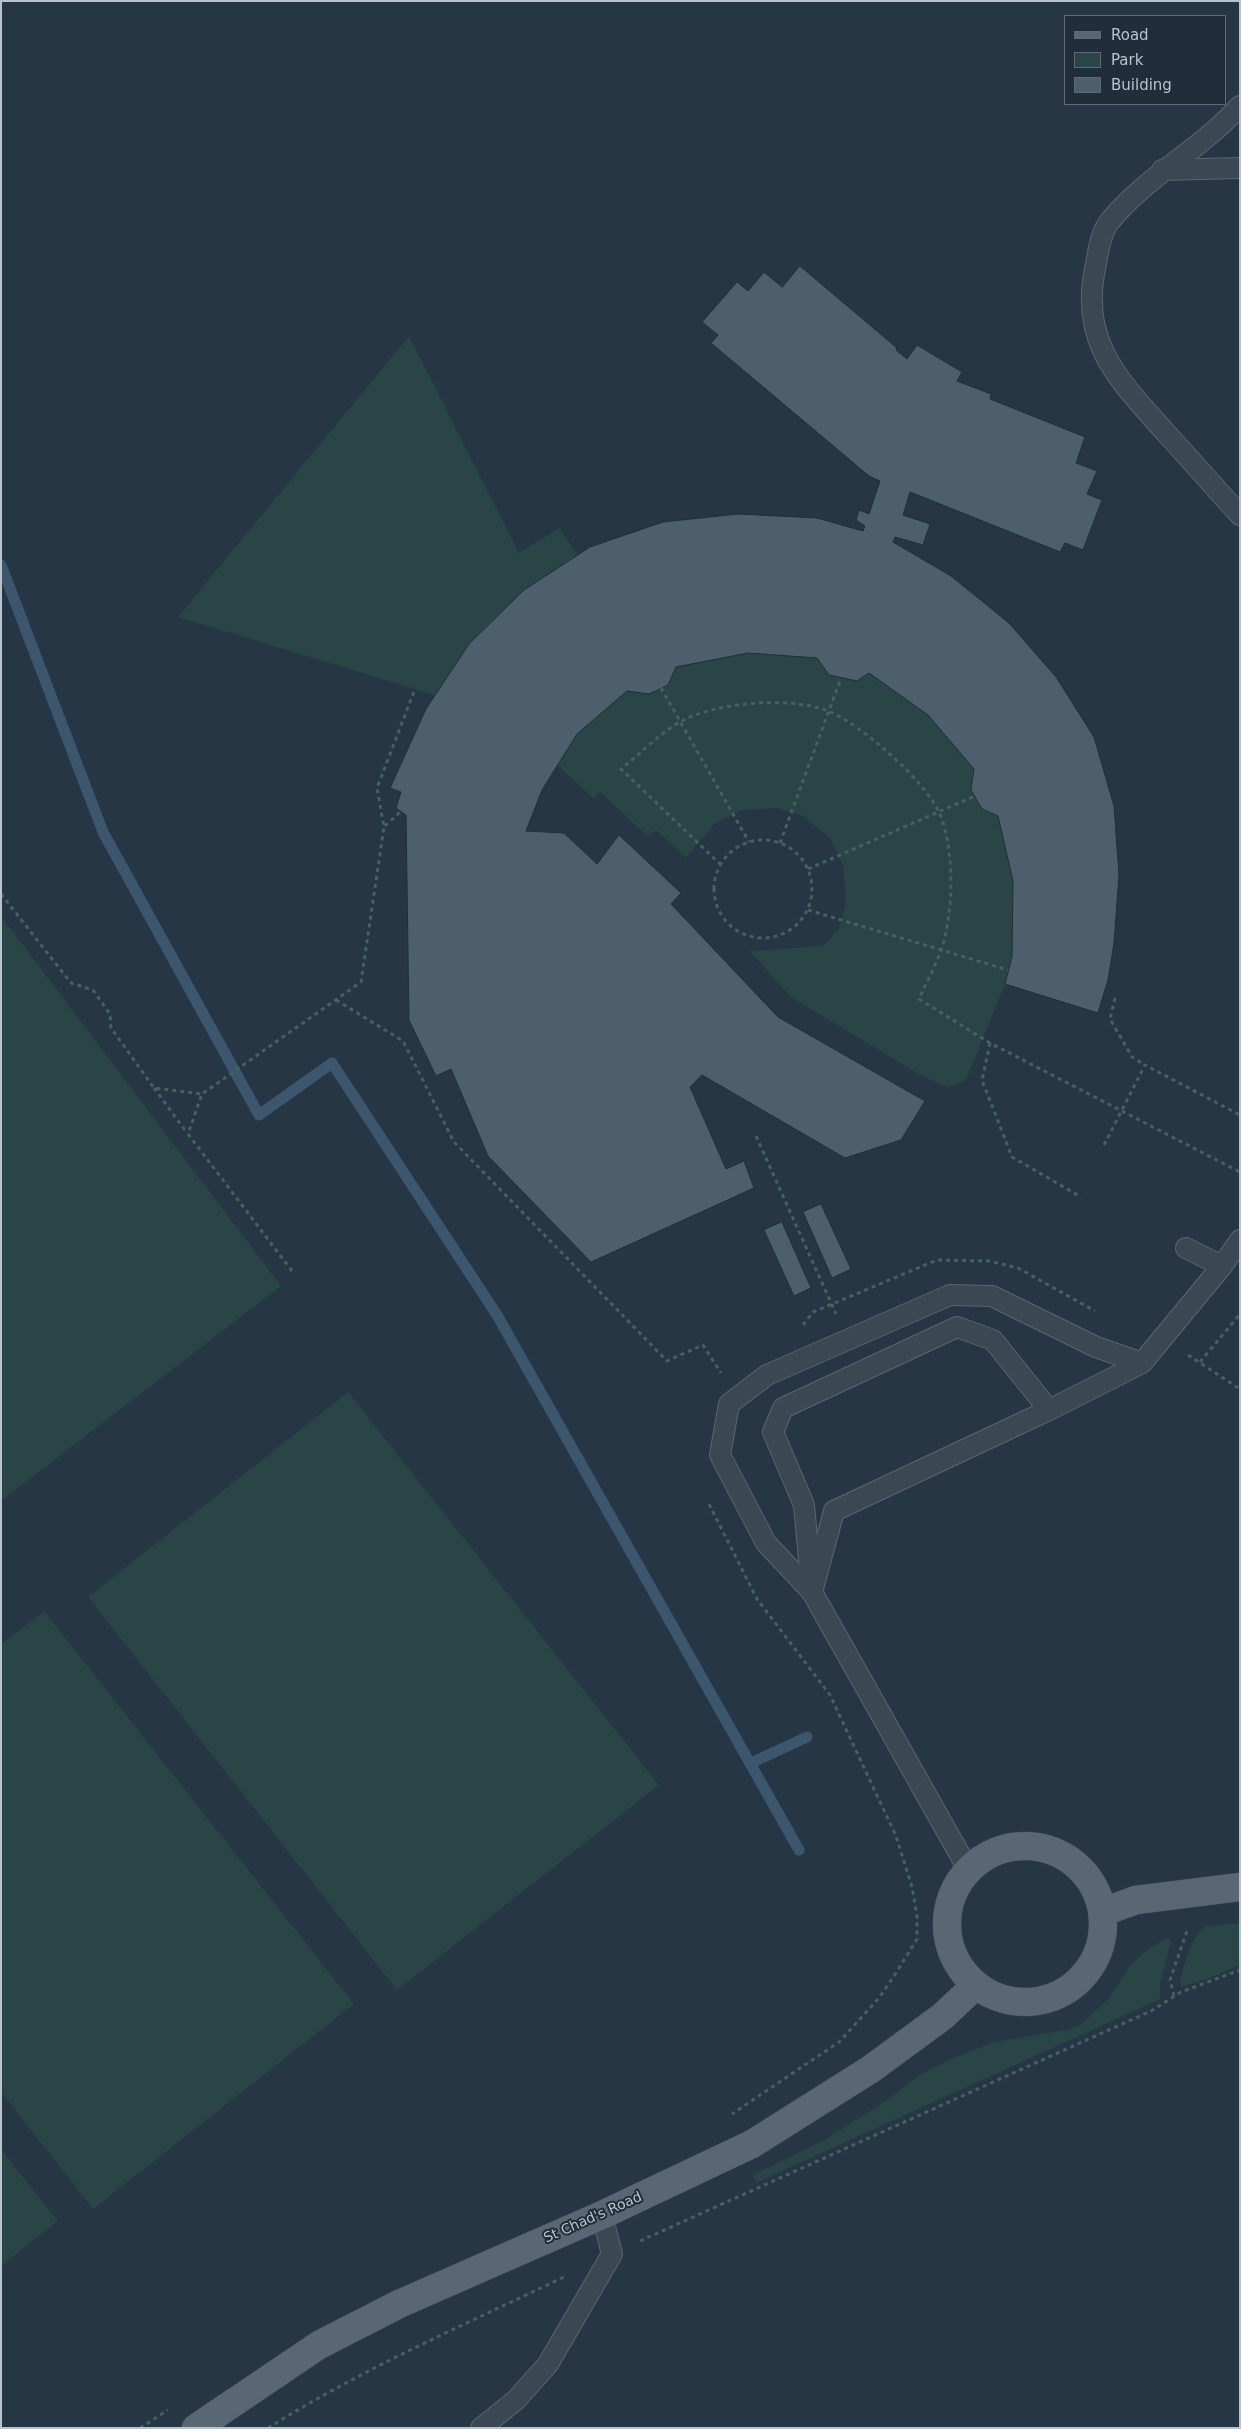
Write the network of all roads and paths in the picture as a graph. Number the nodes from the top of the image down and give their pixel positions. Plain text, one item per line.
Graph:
1 (1240, 106) edge
2 (1240, 168) edge
3 (1162, 170) junction
4 (1240, 515) edge
5 (841, 678) dead end
6 (662, 688) dead end
7 (415, 689) dead end
8 (828, 711) junction
9 (680, 722) junction
10 (975, 796) dead end
11 (401, 811) dead end
12 (939, 812) junction
13 (384, 827) junction
14 (749, 842) junction
15 (780, 843) junction
16 (721, 865) junction
17 (808, 869) junction
18 (1, 894) edge
19 (808, 910) junction
20 (941, 950) junction
21 (1008, 970) dead end
22 (1115, 998) dead end
23 (336, 1000) junction
24 (990, 1043) junction
25 (1145, 1065) junction
26 (154, 1088) junction
27 (202, 1094) junction
28 (1122, 1112) junction
29 (1240, 1115) edge
30 (188, 1134) junction
31 (756, 1136) dead end
32 (1104, 1145) dead end
33 (1240, 1172) edge
34 (1081, 1197) dead end
35 (1240, 1240) edge
36 (1186, 1248) dead end
37 (1222, 1266) junction
38 (292, 1271) dead end
39 (1240, 1314) edge
40 (848, 1339) junction
41 (1200, 1362) dead end
42 (1142, 1363) junction
43 (737, 1398) junction
44 (1049, 1410) junction
45 (708, 1504) dead end
46 (812, 1592) junction
47 (968, 1869) junction
48 (1240, 1887) edge
49 (1204, 1890) junction
50 (1103, 1912) junction
51 (1240, 1970) edge
52 (976, 1985) junction
53 (1174, 1996) junction
54 (724, 2119) dead end
55 (602, 2215) junction
56 (642, 2240) dead end
57 (558, 2279) dead end
58 (196, 2428) edge
59 (268, 2428) edge
60 (481, 2428) edge

1 - 3 lane
2 - 3 lane
3 - 4 lane
5 - 8 path
6 - 9 path
7 - 13 path
8 - 9 path
8 - 12 path
8 - 15 path
9 - 14 path
9 - 16 path
10 - 12 path
11 - 13 path
12 - 17 path
12 - 20 path
13 - 23 path
14 - 15 path
14 - 16 path
15 - 17 path
16 - 19 path
17 - 19 path
18 - 26 path
19 - 20 path
20 - 21 path
20 - 24 path
22 - 25 path
23 - 27 path
23 - 43 path
24 - 28 path
24 - 34 path
25 - 28 path
25 - 29 path
26 - 27 path
26 - 30 path
27 - 30 path
28 - 32 path
28 - 33 path
30 - 38 path
31 - 40 path
35 - 37 lane
36 - 37 lane
37 - 42 lane
39 - 41 path
40 - 42 lane
40 - 43 lane
42 - 44 lane
43 - 46 lane
44 - 46 lane
44 - 46 lane
45 - 54 path
46 - 47 lane
47 - 50 main road
47 - 52 main road
48 - 49 main road
49 - 50 main road
49 - 53 path
50 - 52 main road
51 - 53 path
52 - 55 main road, St Chad's Road
53 - 56 path
55 - 58 main road, St Chad's Road
55 - 60 lane
57 - 59 path

